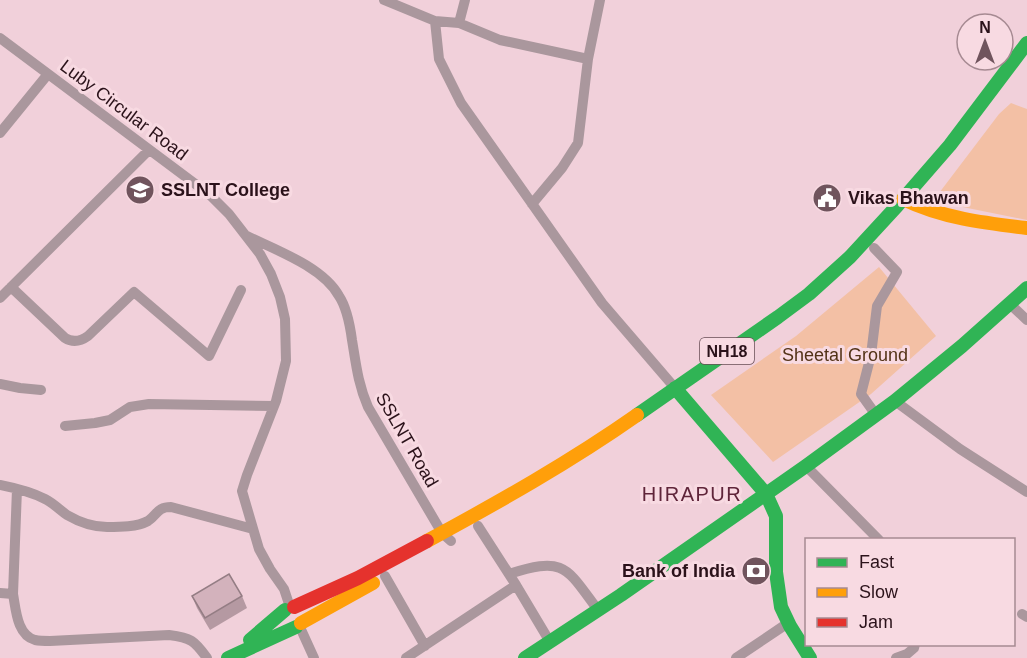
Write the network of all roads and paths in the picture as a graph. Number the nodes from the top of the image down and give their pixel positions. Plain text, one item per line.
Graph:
1 (384, 0) edge
2 (465, 0) edge
3 (600, 0) edge
4 (435, 21) junction
5 (459, 23) junction
6 (0, 38) edge
7 (1027, 43) edge
8 (588, 59) junction
9 (1027, 63) edge
10 (48, 74) junction
11 (0, 133) edge
12 (149, 150) junction
13 (908, 202) junction
14 (532, 204) junction
15 (1027, 228) edge
16 (244, 234) junction
17 (874, 248) junction
18 (11, 287) junction
19 (1027, 288) edge
20 (241, 290) dead end
21 (0, 297) edge
22 (1010, 304) junction
23 (1027, 320) edge
24 (0, 384) edge
25 (41, 390) dead end
26 (678, 392) junction
27 (895, 401) junction
28 (274, 406) junction
29 (876, 415) junction
30 (65, 426) dead end
31 (806, 466) junction
32 (0, 485) edge
33 (16, 489) junction
34 (1026, 490) edge
35 (766, 494) junction
36 (478, 526) junction
37 (253, 529) junction
38 (446, 537) junction
39 (877, 538) edge
40 (509, 574) junction
41 (385, 576) junction
42 (516, 585) junction
43 (0, 592) edge
44 (13, 594) junction
45 (290, 608) junction
46 (598, 610) junction
47 (788, 623) junction
48 (298, 625) junction
49 (550, 642) junction
50 (425, 646) junction
51 (915, 646) edge
52 (229, 657) edge
53 (207, 658) edge
54 (314, 658) edge
55 (406, 658) edge
56 (525, 658) edge
57 (736, 658) edge
58 (810, 658) edge
59 (896, 658) edge

1 - 4 street
2 - 5 street
3 - 8 street
4 - 5 street
4 - 14 street
5 - 8 street
6 - 10 street, Luby Circular Road
7 - 13 main road, NH18
8 - 14 street
9 - 13 main road, NH18
10 - 11 street
10 - 12 street, Luby Circular Road
12 - 16 street, Luby Circular Road
12 - 18 street
13 - 15 main road
13 - 17 main road, NH18
13 - 26 main road, NH18
14 - 26 street
16 - 28 street, Luby Circular Road
16 - 38 street, SSLNT Road
17 - 26 main road, NH18
17 - 29 street
18 - 20 street
18 - 21 street
19 - 22 main road
22 - 23 street
22 - 27 main road
24 - 25 street
26 - 35 main road
26 - 36 main road, NH18
26 - 38 main road, NH18
27 - 29 main road
27 - 34 street
28 - 30 street
28 - 37 street, Luby Circular Road
29 - 31 main road
31 - 35 main road
31 - 39 street
32 - 33 street
33 - 37 street
33 - 44 street
35 - 46 main road
35 - 47 main road
36 - 38 main road, NH18
36 - 40 street
37 - 45 street, Luby Circular Road
38 - 41 main road, NH18
38 - 45 main road, NH18
40 - 42 street
40 - 46 street
41 - 48 main road, NH18
41 - 50 street
42 - 49 street
42 - 50 street
43 - 44 street
44 - 53 street
45 - 48 main road
45 - 52 main road, NH18
46 - 49 main road
47 - 57 street
47 - 58 main road
48 - 52 main road, NH18
48 - 54 street
49 - 56 main road
50 - 55 street
51 - 59 street

